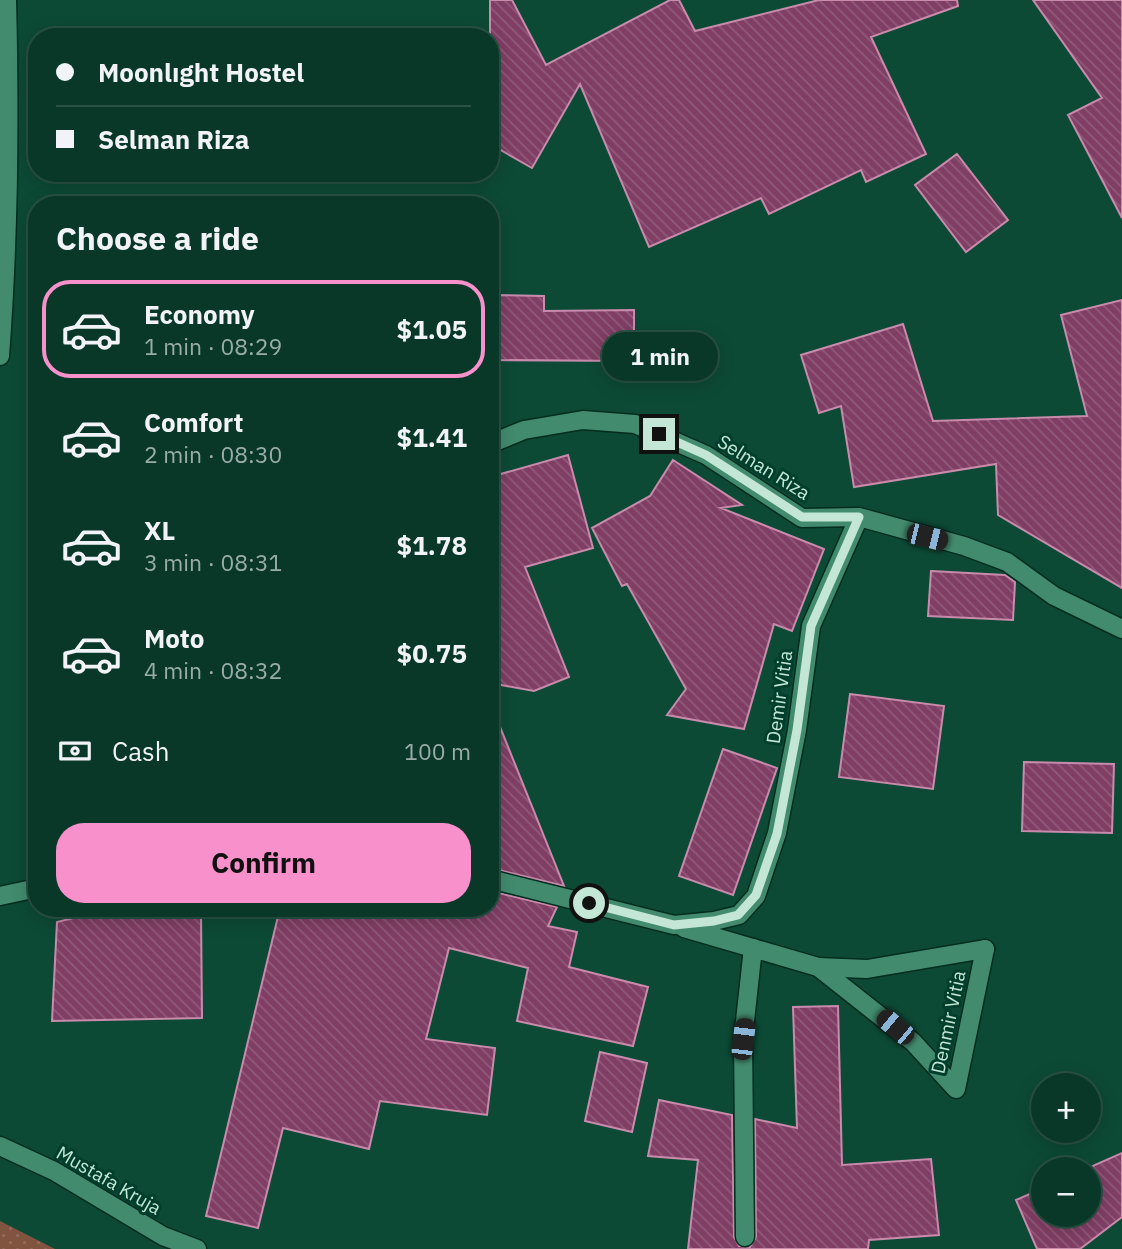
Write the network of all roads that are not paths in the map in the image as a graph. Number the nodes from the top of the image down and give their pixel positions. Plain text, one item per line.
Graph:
1 (7, 0) edge
2 (5, 82) edge
3 (0, 356) edge
4 (499, 440) edge
5 (859, 517) junction
6 (1122, 629) edge
7 (499, 881) edge
8 (28, 890) edge
9 (0, 896) edge
10 (674, 925) junction
11 (753, 948) junction
12 (818, 967) junction
13 (0, 1146) edge
14 (745, 1237) dead end
15 (197, 1249) edge

1 - 2 street
2 - 3 street
4 - 5 street, Selman Riza
5 - 6 street
5 - 10 street, Demir Vitia
7 - 10 street, Demir Vitia
8 - 9 street
10 - 11 street, Denmir Vitia
11 - 12 street, Denmir Vitia
11 - 14 street
12 - 12 street, Denmir Vitia
13 - 15 street, Mustafa Kruja

